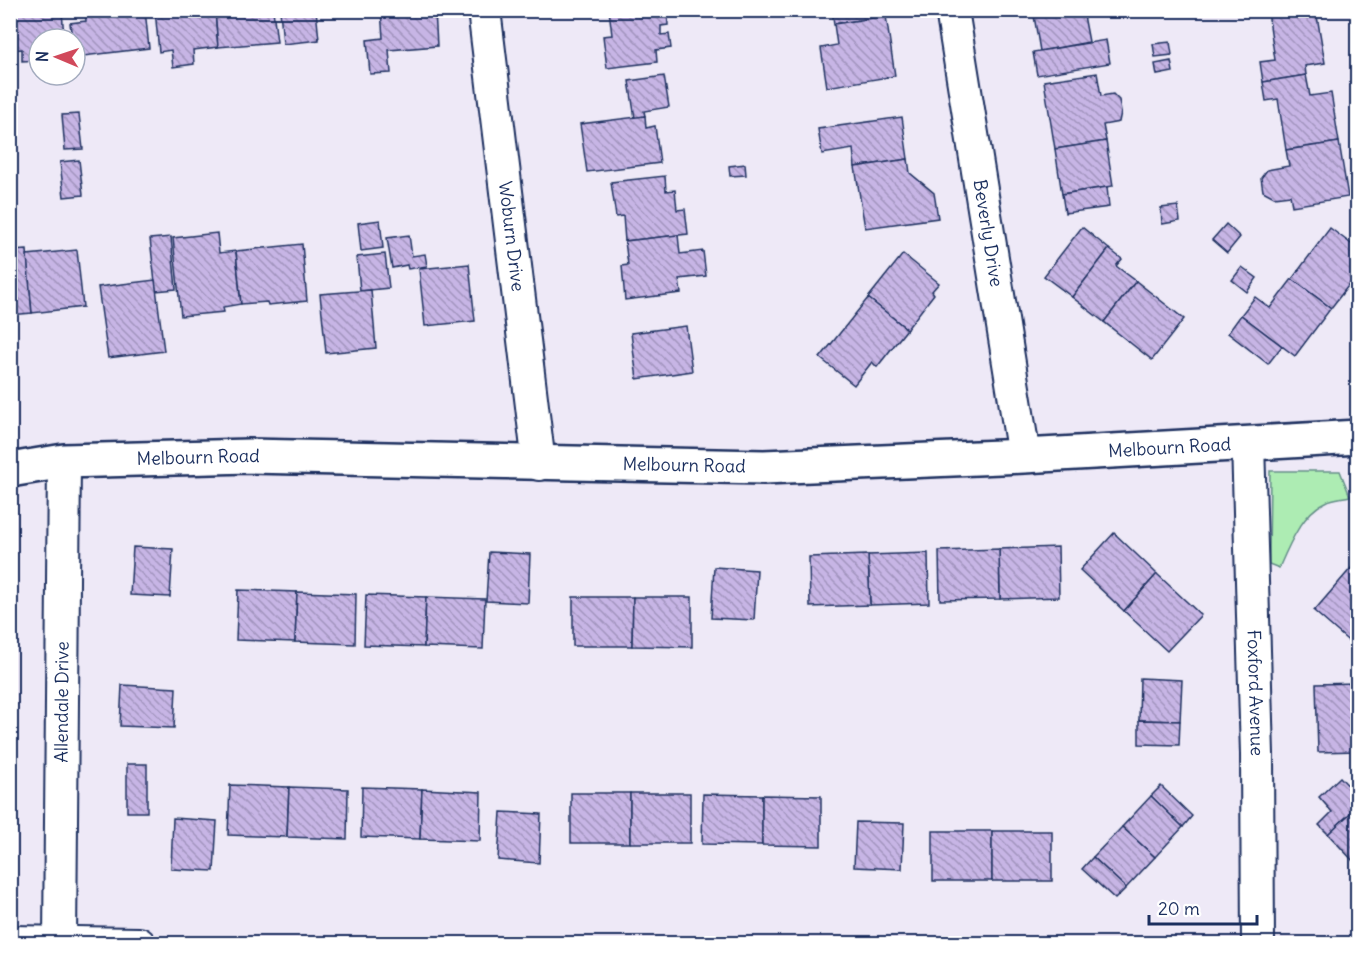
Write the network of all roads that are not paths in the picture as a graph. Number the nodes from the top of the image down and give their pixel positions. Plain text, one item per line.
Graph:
1 (484, 10) edge
2 (952, 10) edge
3 (1358, 437) edge
4 (1248, 443) junction
5 (1024, 456) junction
6 (64, 461) junction
7 (539, 464) junction
8 (10, 470) edge
9 (10, 942) edge
10 (60, 942) junction
11 (139, 944) edge
12 (1258, 944) edge

1 - 7 street, Woburn Drive
2 - 5 street, Beverly Drive
3 - 4 street, Melbourn Road
4 - 5 street, Melbourn Road
4 - 12 street, Foxford Avenue
5 - 7 street, Melbourn Road
6 - 7 street, Melbourn Road
6 - 8 street, Melbourn Road
6 - 10 street, Allendale Drive
9 - 10 street
10 - 11 street

